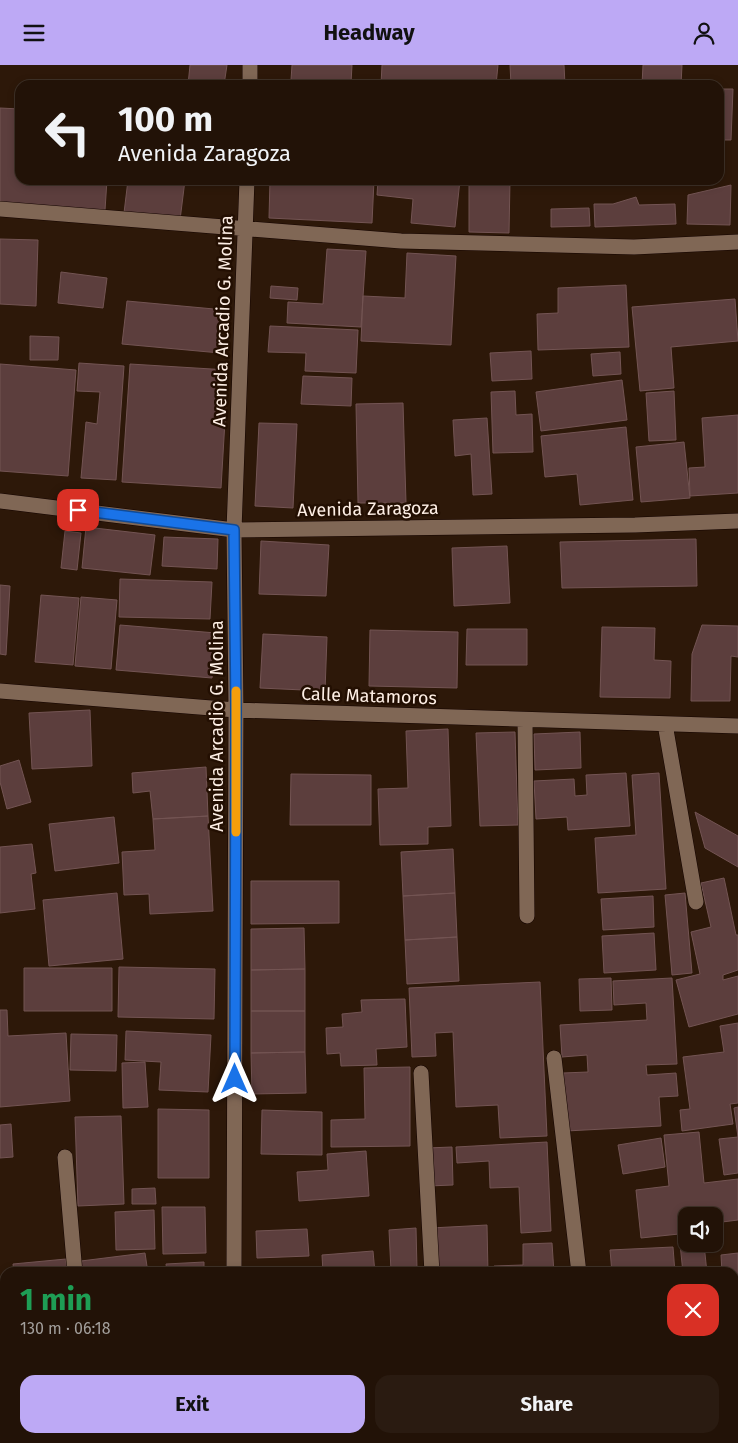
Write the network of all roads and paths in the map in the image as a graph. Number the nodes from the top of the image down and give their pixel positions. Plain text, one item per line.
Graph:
1 (250, 65) edge
2 (250, 80) edge
3 (247, 185) edge
4 (0, 209) edge
5 (246, 229) junction
6 (738, 242) edge
7 (0, 501) edge
8 (738, 521) edge
9 (234, 530) junction
10 (0, 691) edge
11 (236, 710) junction
12 (525, 720) junction
13 (664, 724) junction
14 (738, 726) edge
15 (696, 902) dead end
16 (527, 916) dead end
17 (554, 1058) dead end
18 (421, 1073) dead end
19 (65, 1157) dead end
20 (74, 1267) edge
21 (234, 1267) edge
22 (432, 1267) edge
23 (578, 1267) edge

1 - 2 street
3 - 5 street, Avenida Arcadio G. Molina
4 - 5 street
5 - 6 street
5 - 9 street, Avenida Arcadio G. Molina
7 - 9 street, Avenida Zaragoza
8 - 9 street, Avenida Zaragoza
9 - 11 street, Avenida Arcadio G. Molina
10 - 11 street, Calle Matamoros
11 - 12 street, Calle Matamoros
11 - 21 street, Avenida Arcadio G. Molina
12 - 13 street, Calle Matamoros
12 - 16 street
13 - 14 street, Calle Matamoros
13 - 15 street
17 - 23 street
18 - 22 street
19 - 20 street

